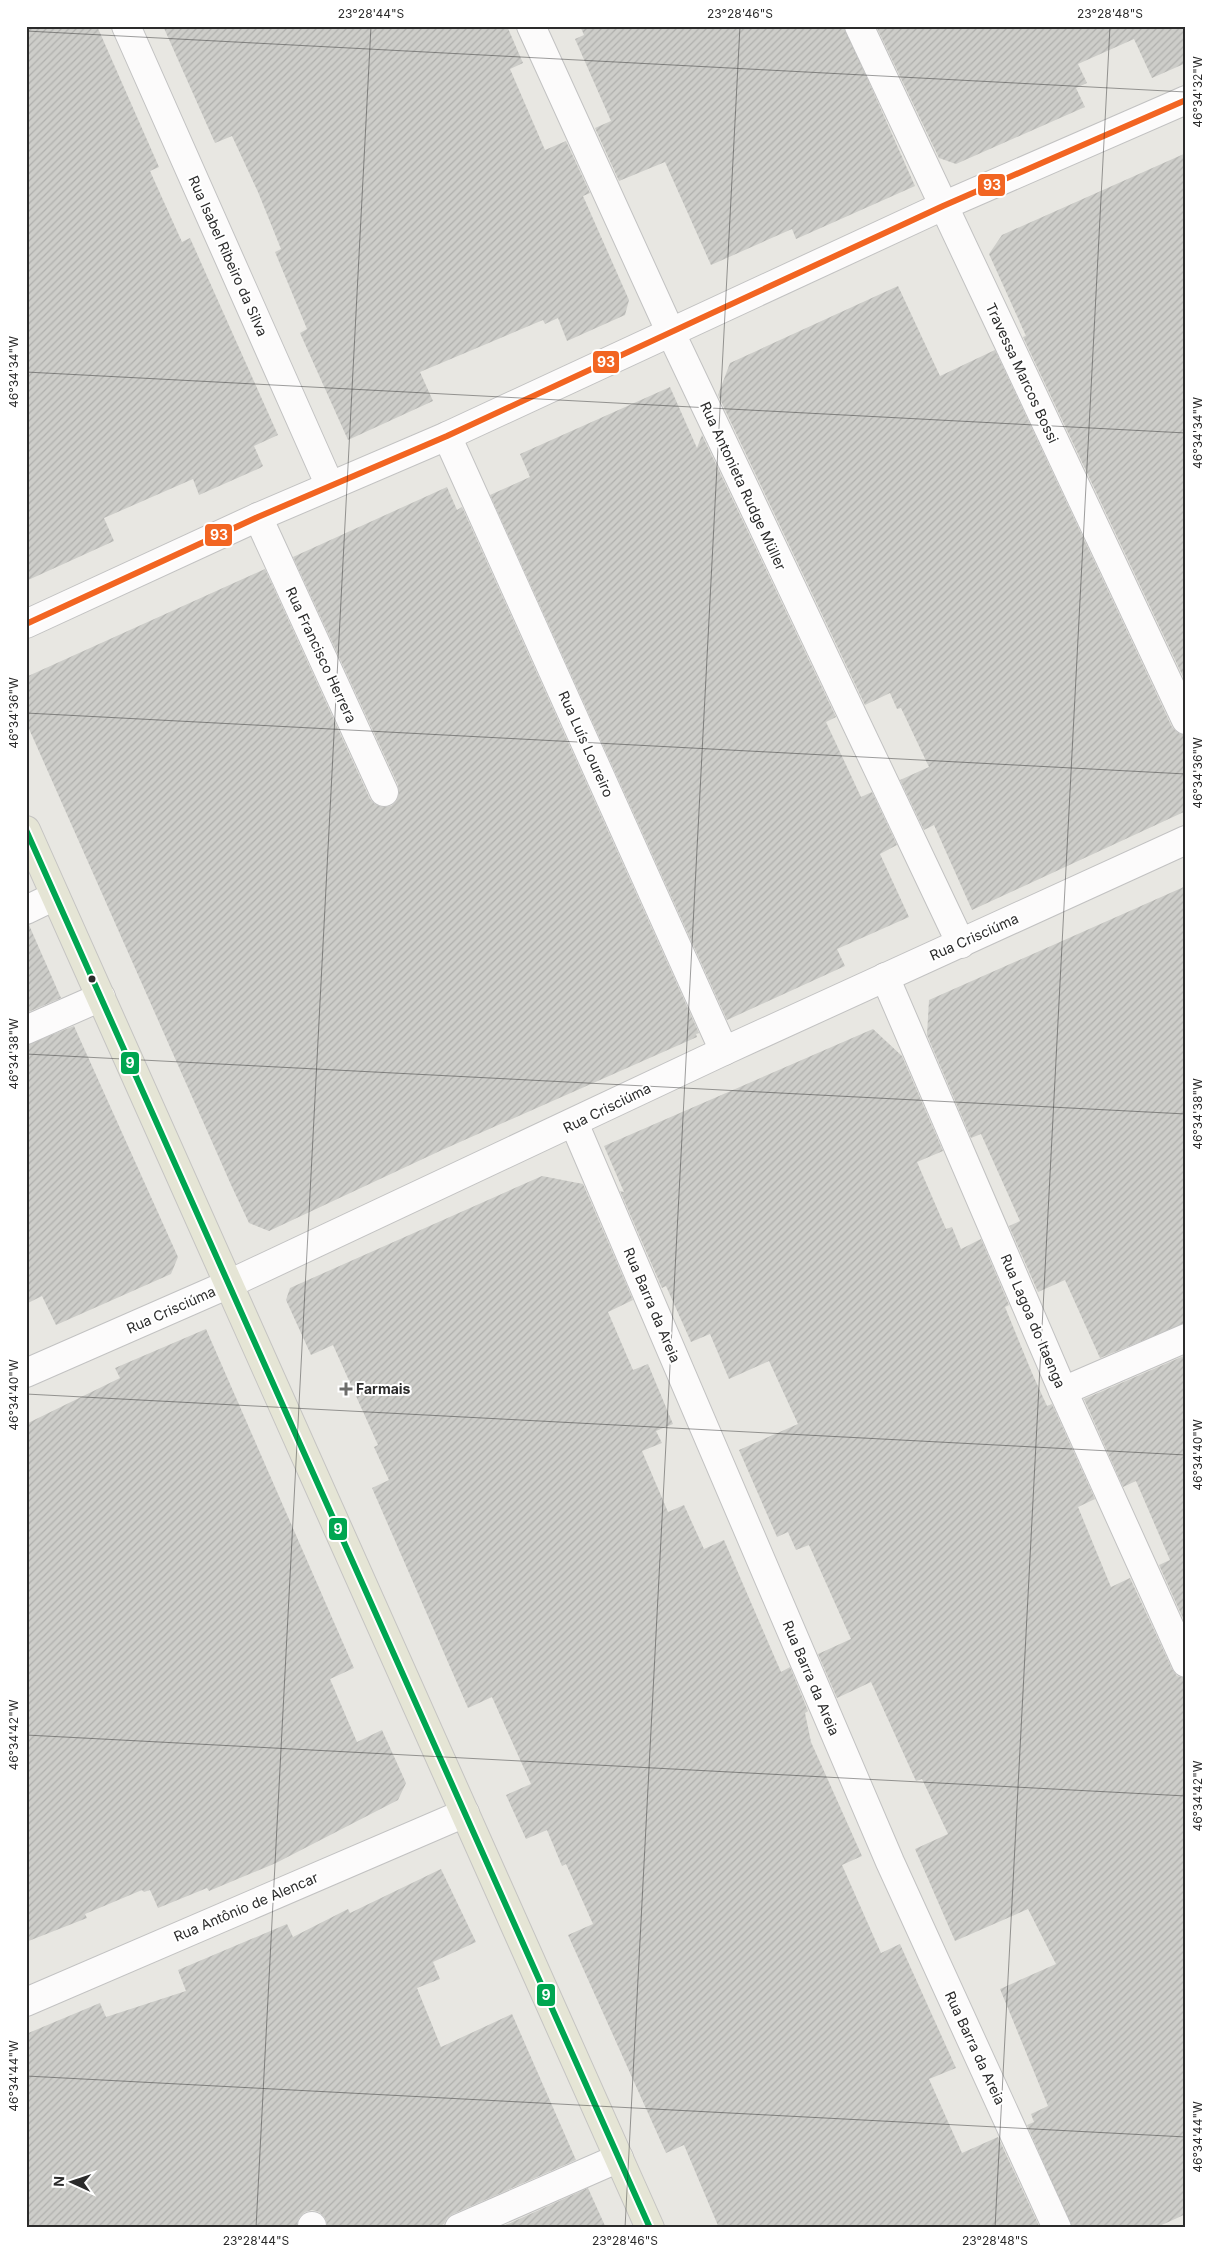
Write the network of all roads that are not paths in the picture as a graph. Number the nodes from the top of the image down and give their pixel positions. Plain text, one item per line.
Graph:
1 (126, 26) edge
2 (531, 26) edge
3 (859, 26) edge
4 (1186, 100) edge
5 (943, 206) junction
6 (670, 331) junction
7 (447, 436) junction
8 (330, 486) junction
9 (258, 517) junction
10 (26, 624) edge
11 (1186, 720) edge
12 (384, 792) dead end
13 (26, 830) edge
14 (1186, 840) edge
15 (55, 896) junction
16 (26, 910) edge
17 (961, 944) junction
18 (885, 977) junction
19 (101, 997) junction
20 (26, 1030) edge
21 (724, 1051) junction
22 (574, 1123) junction
23 (229, 1284) junction
24 (1186, 1338) edge
25 (26, 1373) edge
26 (1063, 1391) junction
27 (1186, 1663) edge
28 (465, 1813) junction
29 (26, 2002) edge
30 (618, 2158) junction
31 (459, 2228) edge
32 (650, 2228) edge
33 (1057, 2228) edge

1 - 8 street, Rua Isabel Ribeiro da Silva
2 - 6 street, Rua Antonieta Rudge Müller
3 - 5 street, Travessa Marcos Bossi
4 - 5 street
5 - 6 street
5 - 11 street, Travessa Marcos Bossi
6 - 7 street
6 - 17 street, Rua Antonieta Rudge Müller
7 - 8 street
7 - 21 street, Rua Luís Loureiro
8 - 9 street
9 - 10 street
9 - 12 street, Rua Francisco Herrera
13 - 15 main road
14 - 17 street, Rua Crisciúma
15 - 16 street
15 - 19 main road
17 - 18 street, Rua Crisciúma
18 - 21 street, Rua Crisciúma
18 - 26 street, Rua Lagoa do Itaenga
19 - 20 street
19 - 23 main road
21 - 22 street, Rua Crisciúma
22 - 23 street, Rua Crisciúma
22 - 33 street, Rua Barra da Areia
23 - 25 street, Rua Crisciúma
23 - 28 main road
24 - 26 street
26 - 27 street, Rua Lagoa do Itaenga
28 - 29 street, Rua Antônio de Alencar
28 - 30 main road
30 - 31 street
30 - 32 main road

